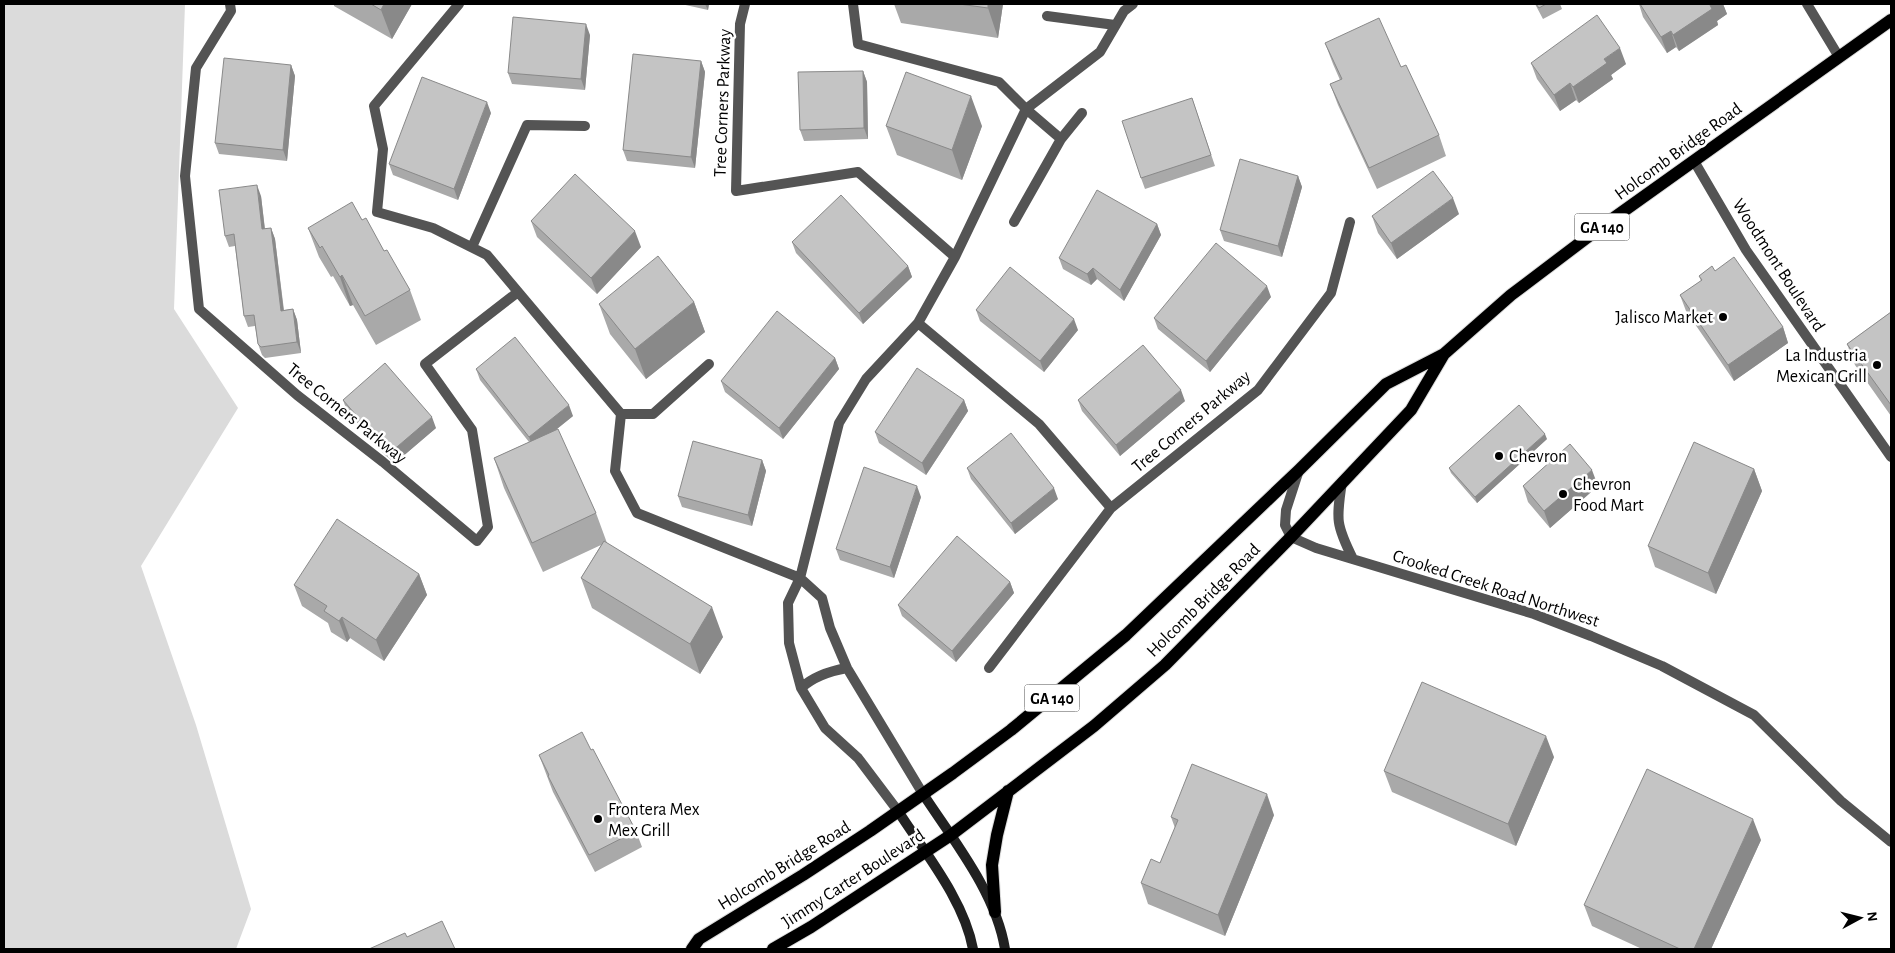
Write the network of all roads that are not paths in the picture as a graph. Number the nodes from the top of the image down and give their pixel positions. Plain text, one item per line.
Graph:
1 (230, 4) edge
2 (459, 4) edge
3 (745, 4) edge
4 (853, 4) edge
5 (1133, 4) edge
6 (1806, 4) edge
7 (1047, 16) dead end
8 (1891, 20) edge
9 (1115, 26) junction
10 (1839, 57) junction
11 (1026, 109) junction
12 (1082, 113) dead end
13 (585, 126) dead end
14 (1061, 139) junction
15 (1694, 161) junction
16 (1014, 222) dead end
17 (1350, 222) dead end
18 (472, 247) junction
19 (955, 257) junction
20 (518, 292) junction
21 (918, 323) junction
22 (1444, 354) junction
23 (709, 364) dead end
24 (621, 414) junction
25 (1891, 457) edge
26 (1300, 470) junction
27 (1342, 482) junction
28 (1111, 508) junction
29 (1291, 537) junction
30 (1354, 559) junction
31 (800, 578) junction
32 (847, 668) junction
33 (989, 668) dead end
34 (801, 688) junction
35 (1008, 791) junction
36 (923, 794) junction
37 (898, 811) junction
38 (951, 836) junction
39 (1891, 842) edge
40 (925, 852) junction
41 (995, 912) junction
42 (692, 949) edge
43 (773, 949) edge
44 (973, 949) edge
45 (1005, 949) edge

1 - 20 street, Tree Corners Parkway
2 - 18 street
3 - 19 street, Tree Corners Parkway
4 - 11 street
5 - 9 street
6 - 10 street
7 - 9 street
8 - 10 main road, Holcomb Bridge Road / GA 140
9 - 11 street
10 - 15 main road, Holcomb Bridge Road / GA 140
11 - 14 street
11 - 19 street
12 - 14 street
13 - 18 street
14 - 16 street
15 - 22 main road, Holcomb Bridge Road / GA 140
15 - 25 street, Woodmont Boulevard
17 - 28 street, Tree Corners Parkway
18 - 20 street
19 - 21 street
20 - 24 street
21 - 28 street
21 - 31 street
22 - 26 main road, Holcomb Bridge Road / GA 140
22 - 27 main road, Holcomb Bridge Road / GA 140
23 - 24 street
24 - 31 street
26 - 29 street
26 - 36 main road, Holcomb Bridge Road / GA 140
27 - 29 main road, Holcomb Bridge Road / GA 140
27 - 30 street
28 - 33 street, Tree Corners Parkway
29 - 30 street, Crooked Creek Road Northwest
29 - 35 main road, Holcomb Bridge Road / GA 140
30 - 39 street, Crooked Creek Road Northwest
31 - 32 street
31 - 34 street
32 - 34 street
32 - 36 street
34 - 37 street
35 - 38 main road, Holcomb Bridge Road / GA 140
35 - 41 main road
36 - 37 main road, Holcomb Bridge Road / GA 140
36 - 38 main road
37 - 40 main road
37 - 42 main road, Holcomb Bridge Road / GA 140
38 - 40 main road, Jimmy Carter Boulevard / GA 140
38 - 41 main road
40 - 43 main road, Jimmy Carter Boulevard / GA 140
40 - 44 main road
41 - 45 main road

